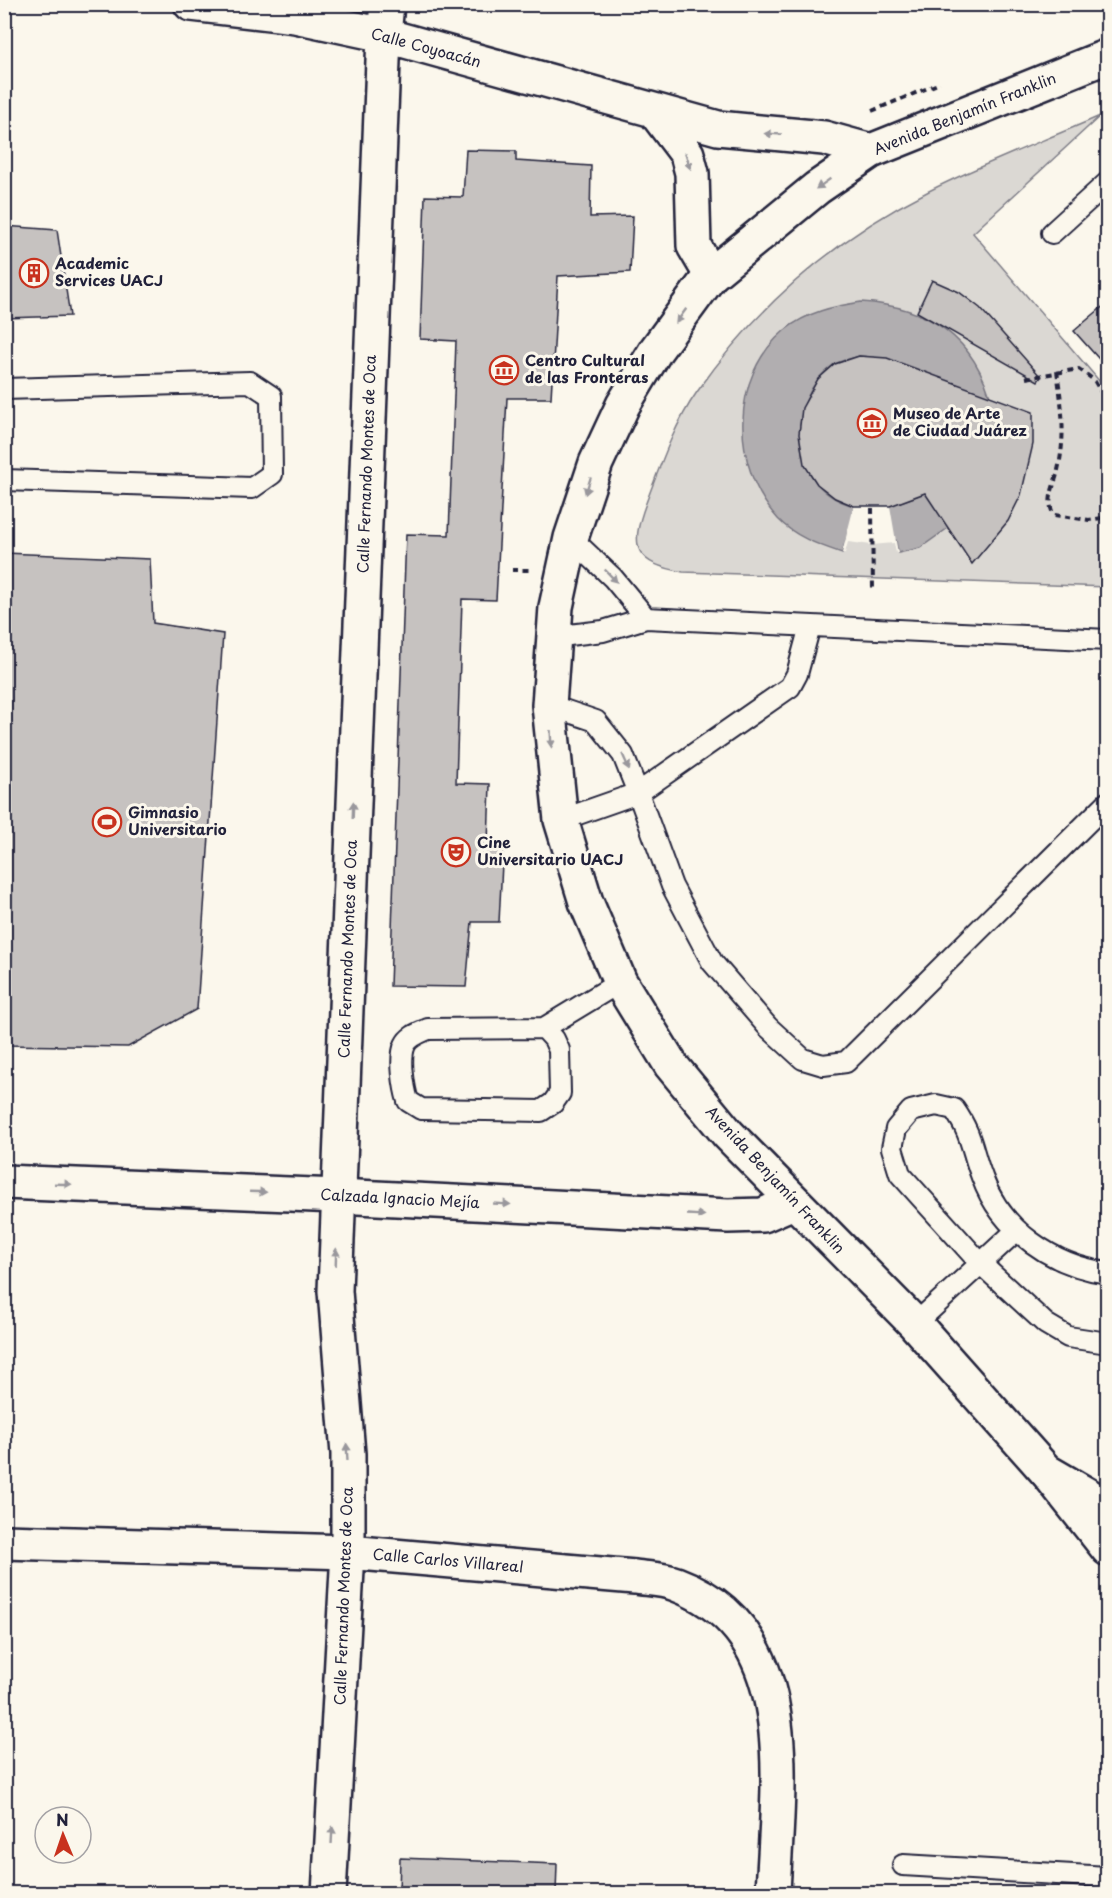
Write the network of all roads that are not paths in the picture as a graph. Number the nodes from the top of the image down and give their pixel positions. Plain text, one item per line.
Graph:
1 (191, 4) edge
2 (386, 20) edge
3 (1107, 56) edge
4 (656, 113) junction
5 (871, 151) junction
6 (1107, 182) edge
7 (1052, 233) dead end
8 (711, 274) junction
9 (4, 389) edge
10 (4, 480) edge
11 (571, 538) junction
12 (646, 618) junction
13 (810, 626) junction
14 (552, 636) junction
15 (1107, 640) edge
16 (549, 705) junction
17 (639, 794) junction
18 (1107, 802) edge
19 (561, 820) junction
20 (620, 982) junction
21 (544, 1028) junction
22 (4, 1182) edge
23 (338, 1196) junction
24 (793, 1202) junction
25 (1017, 1230) junction
26 (981, 1264) junction
27 (1107, 1273) edge
28 (915, 1324) junction
29 (1107, 1343) edge
30 (1046, 1471) junction
31 (1107, 1507) edge
32 (4, 1542) edge
33 (1107, 1549) edge
34 (348, 1552) junction
35 (903, 1865) dead end
36 (1107, 1877) edge
37 (329, 1893) edge
38 (773, 1893) edge

1 - 2 street, Calle Coyoacán
2 - 4 street, Calle Coyoacán
23 -> 2 street, Calle Fernando Montes de Oca
3 - 5 street, Avenida Benjamín Franklin
5 -> 4 street, Calle Coyoacán
4 -> 8 street
5 -> 8 street, Avenida Benjamín Franklin
6 - 7 lane
8 -> 11 street, Avenida Benjamín Franklin
9 - 10 lane
11 -> 12 lane
11 - 14 street, Avenida Benjamín Franklin
12 - 13 lane
12 - 14 lane
13 - 15 lane
13 - 17 lane
14 - 16 street, Avenida Benjamín Franklin
16 -> 17 lane
16 -> 19 street, Avenida Benjamín Franklin
17 - 18 lane
17 - 19 lane
19 - 20 street, Avenida Benjamín Franklin
20 - 21 lane
20 - 24 street, Avenida Benjamín Franklin
21 - 21 lane
22 -> 23 street, Calzada Ignacio Mejía
23 -> 24 street, Calzada Ignacio Mejía
34 -> 23 street, Calle Fernando Montes de Oca
24 - 28 street, Avenida Benjamín Franklin
25 - 26 lane
25 - 26 lane
25 - 27 lane
26 - 28 lane
26 - 29 lane
28 - 30 street, Avenida Benjamín Franklin
30 - 31 street
30 - 33 street, Avenida Benjamín Franklin
32 - 34 street, Calle Carlos Villareal
37 -> 34 street, Calle Fernando Montes de Oca
34 - 38 street, Calle Carlos Villareal
35 - 36 lane

